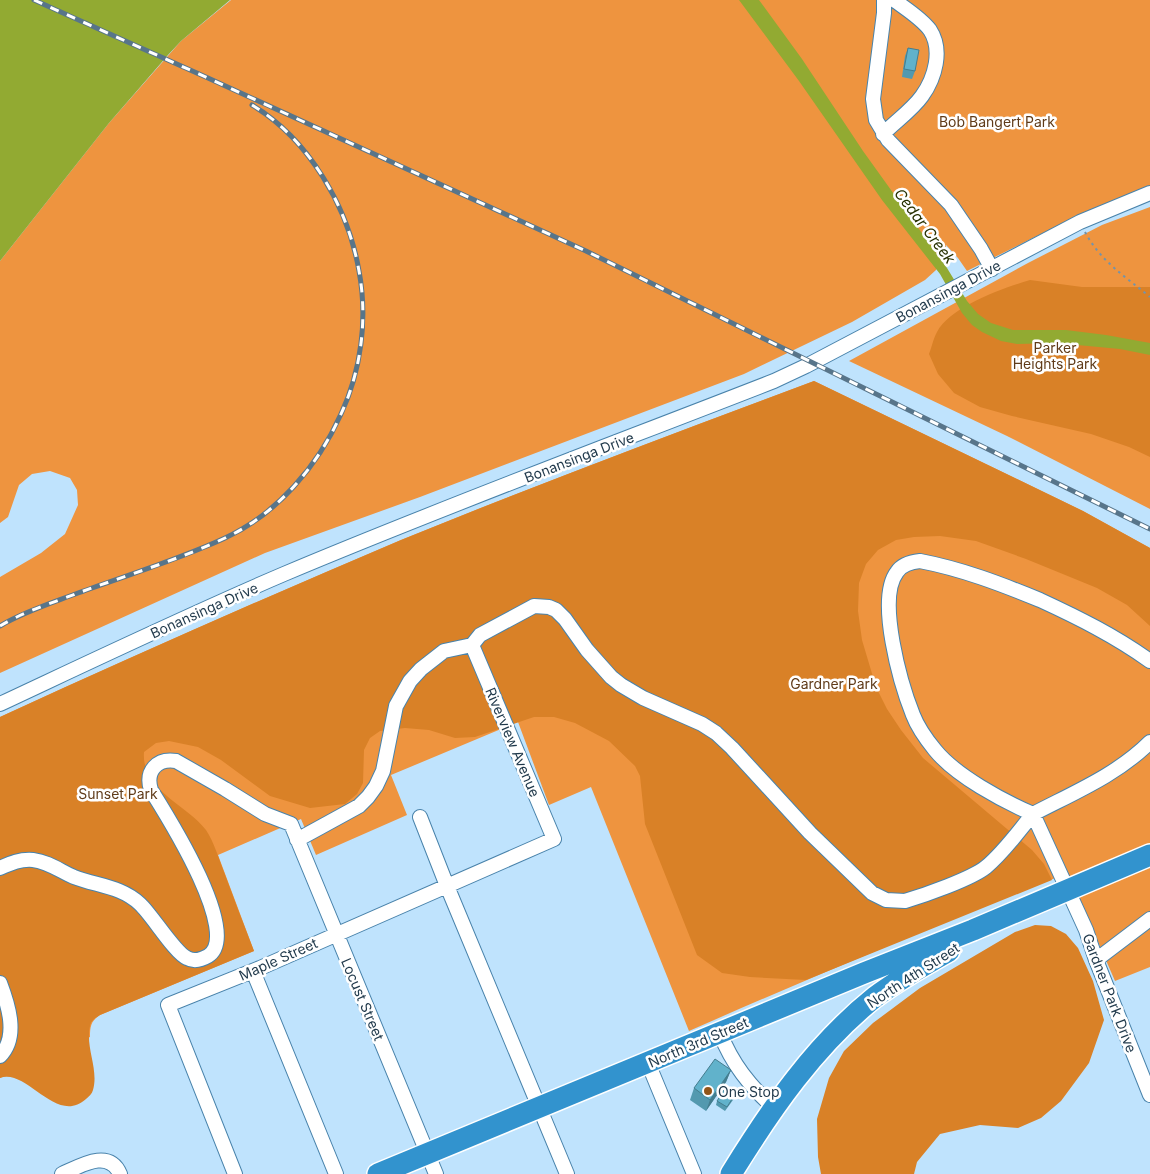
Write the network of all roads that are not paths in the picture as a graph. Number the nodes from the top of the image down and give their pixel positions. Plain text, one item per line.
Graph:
1 (884, 0) edge
2 (894, 0) edge
3 (883, 134) junction
4 (1150, 193) edge
5 (992, 269) junction
6 (472, 645) junction
7 (1150, 661) edge
8 (0, 704) edge
9 (1150, 742) edge
10 (1033, 814) junction
11 (420, 817) dead end
12 (554, 839) joint
13 (297, 840) junction
14 (1150, 855) edge
15 (0, 868) edge
16 (447, 886) junction
17 (1067, 891) junction
18 (1019, 911) junction
19 (1150, 918) edge
20 (336, 934) junction
21 (1096, 960) junction
22 (253, 971) junction
23 (0, 983) edge
24 (720, 1033) junction
25 (0, 1056) edge
26 (648, 1063) junction
27 (1150, 1095) edge
28 (539, 1108) junction
29 (774, 1108) junction
30 (427, 1153) junction
31 (62, 1174) edge
32 (120, 1174) edge
33 (235, 1174) edge
34 (336, 1174) edge
35 (378, 1174) edge
36 (436, 1174) edge
37 (567, 1174) edge
38 (694, 1174) edge
39 (731, 1174) edge

1 - 3 street
2 - 3 street
3 - 5 street
4 - 5 street, Bonansinga Drive
5 - 8 street, Bonansinga Drive
6 - 10 street
6 - 12 street, Riverview Avenue
6 - 13 street
7 - 10 street
9 - 10 street
10 - 17 street, Gardner Park Drive
11 - 16 street
12 - 16 street, Maple Street
13 - 15 street, Locust Street
13 - 20 street, Locust Street
14 - 17 highway
16 - 20 street, Maple Street
16 - 28 street
17 - 18 highway
17 - 21 street, Gardner Park Drive
18 - 24 highway, North 3rd Street
18 - 29 highway, North 4th Street
19 - 21 street
20 - 22 street, Maple Street
20 - 30 street, Locust Street
21 - 27 street, Gardner Park Drive
22 - 33 street, Maple Street
22 - 34 street
23 - 25 street
24 - 26 highway, North 3rd Street
24 - 29 street
26 - 28 highway, North 3rd Street
26 - 38 street
28 - 30 highway, North 3rd Street
28 - 37 street
29 - 39 highway, North 4th Street
30 - 35 highway, North 3rd Street
30 - 36 street, Locust Street
31 - 32 street

